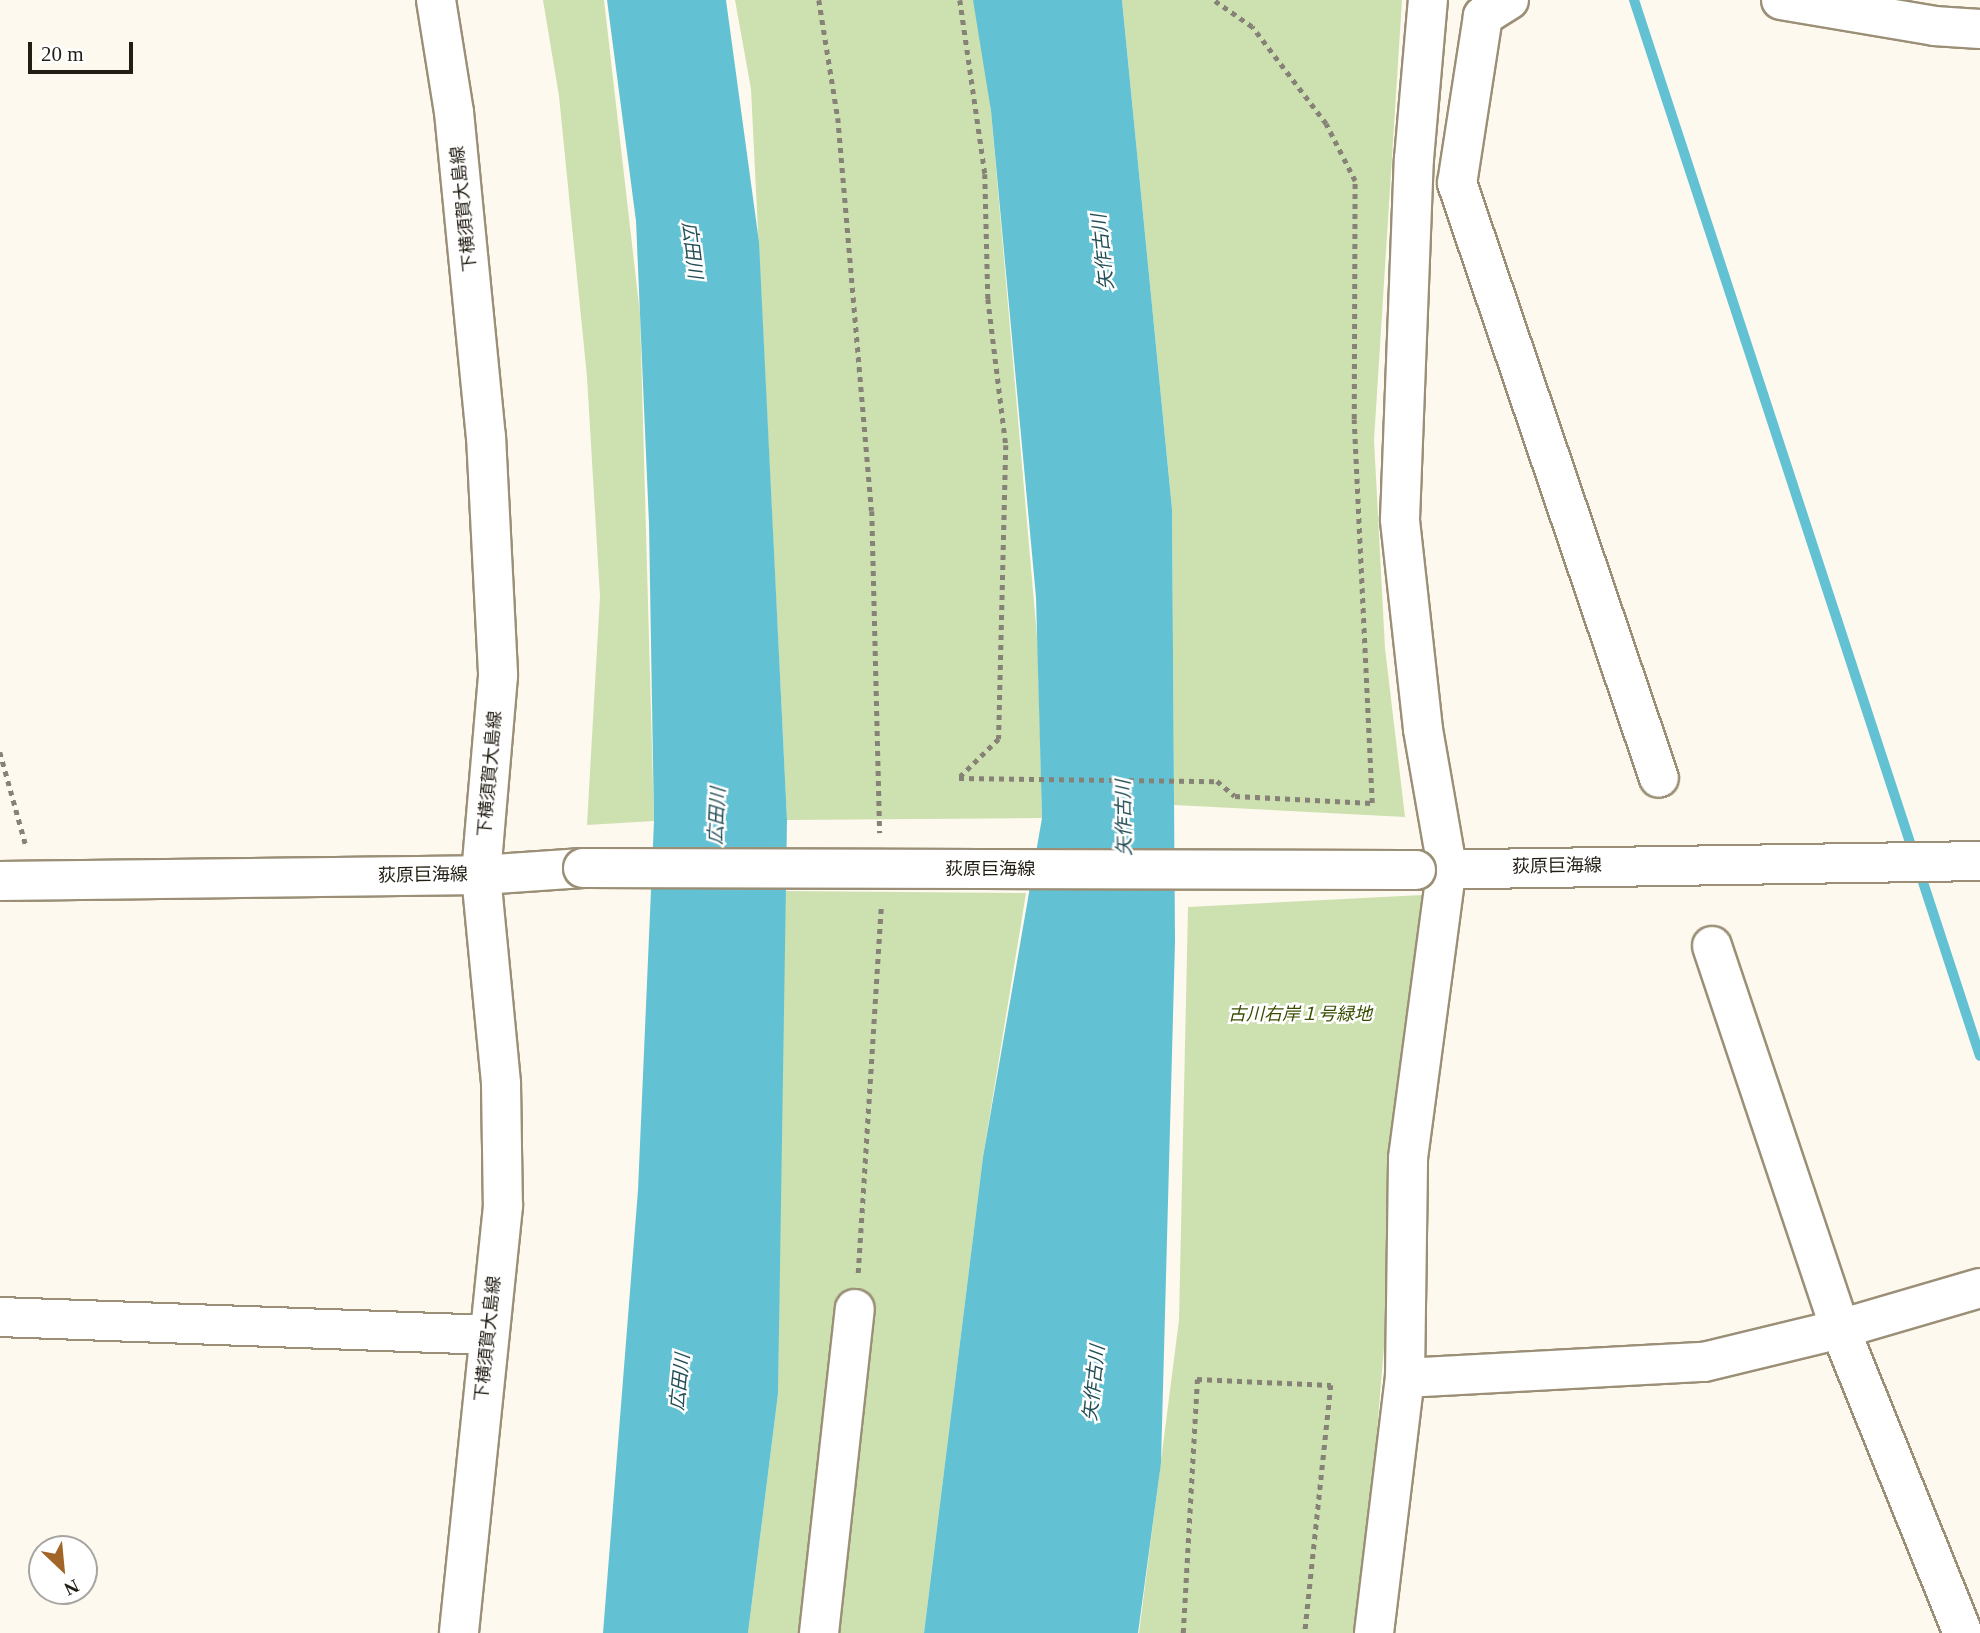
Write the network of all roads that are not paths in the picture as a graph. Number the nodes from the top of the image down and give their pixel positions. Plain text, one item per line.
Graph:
1 (436, 0) edge
2 (1428, 0) edge
3 (1509, 0) edge
4 (1799, 2) edge
5 (1980, 29) edge
6 (1659, 778) dead end
7 (1980, 861) edge
8 (1432, 869) junction
9 (481, 874) junction
10 (18, 881) edge
11 (1712, 946) dead end
12 (1980, 1287) edge
13 (855, 1309) road end
14 (0, 1317) edge
15 (1840, 1329) junction
16 (488, 1335) junction
17 (1405, 1378) junction
18 (459, 1633) edge
19 (819, 1633) edge
20 (1374, 1633) edge
21 (1963, 1633) edge

1 - 9 street, 下横須賀大島線
2 - 8 street
3 - 6 street
4 - 5 street
7 - 8 street, 荻原巨海線
8 - 9 street, 荻原巨海線, bridge
8 - 17 street
9 - 10 street, 荻原巨海線
9 - 16 street, 下横須賀大島線
11 - 15 street
12 - 15 street
13 - 19 street
14 - 16 street
15 - 17 street
15 - 21 street
16 - 18 street, 下横須賀大島線
17 - 20 street

